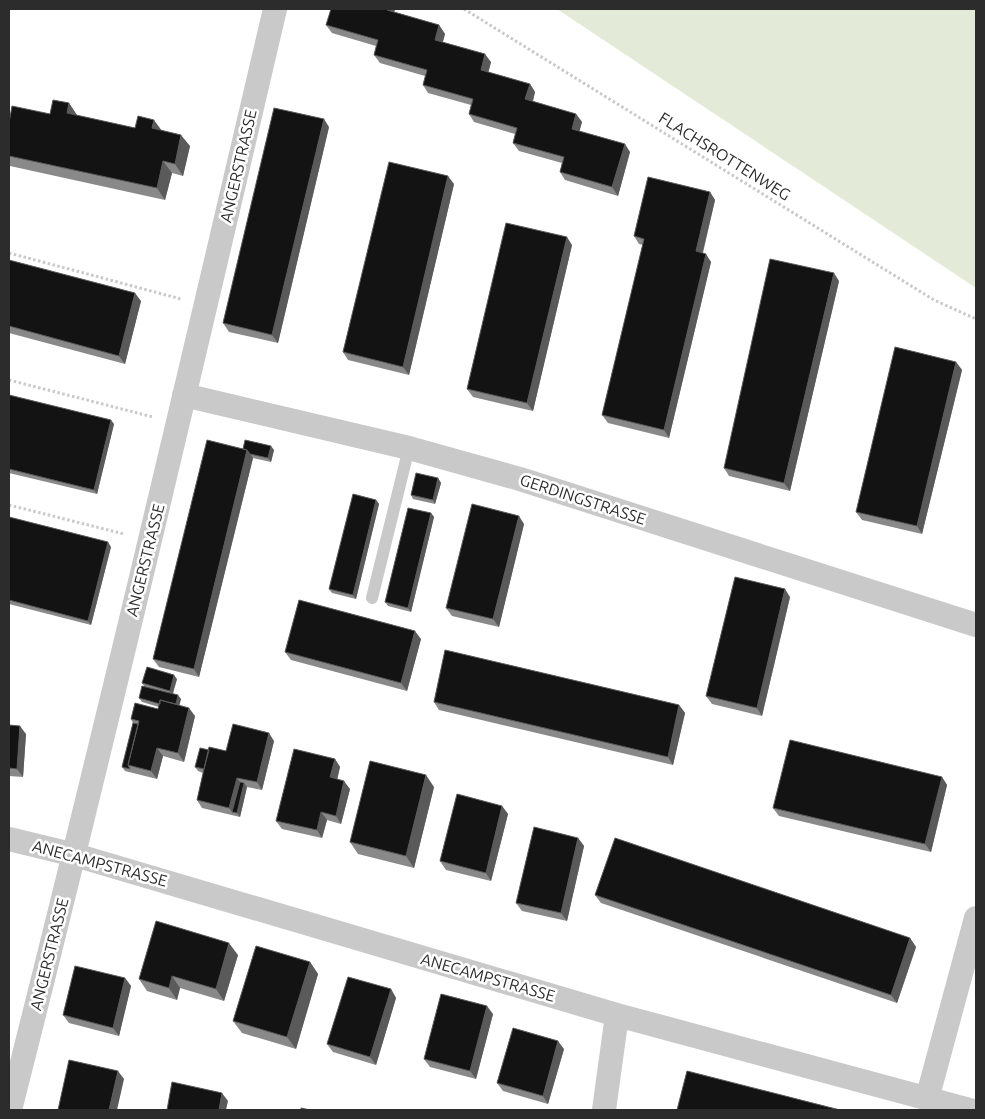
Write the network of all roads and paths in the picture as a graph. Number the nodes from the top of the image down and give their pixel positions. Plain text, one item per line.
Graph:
1 (275, 9) edge
2 (464, 9) edge
3 (9, 253) edge
4 (206, 305) junction
5 (976, 319) edge
6 (9, 380) edge
7 (184, 395) junction
8 (178, 424) junction
9 (409, 448) junction
10 (9, 505) edge
11 (149, 540) junction
12 (372, 598) dead end
13 (976, 625) edge
14 (9, 839) edge
15 (75, 855) junction
16 (976, 918) edge
17 (617, 1015) junction
18 (927, 1099) junction
19 (10, 1110) edge
20 (604, 1110) edge
21 (970, 1110) edge

1 - 4 street, ANGERSTRASSE
2 - 5 path, FLACHSROTTENWEG
3 - 4 path
4 - 7 street, ANGERSTRASSE
6 - 8 path
7 - 8 street, ANGERSTRASSE
7 - 9 street, GERDINGSTRASSE
8 - 11 street, ANGERSTRASSE
9 - 12 lane
9 - 13 street, GERDINGSTRASSE
10 - 11 path
11 - 15 street, ANGERSTRASSE
14 - 15 street, ANECAMPSTRASSE
15 - 17 street, ANECAMPSTRASSE
15 - 19 street, ANGERSTRASSE
16 - 18 street
17 - 18 street, ANECAMPSTRASSE
17 - 20 street
18 - 21 street, ANECAMPSTRASSE

